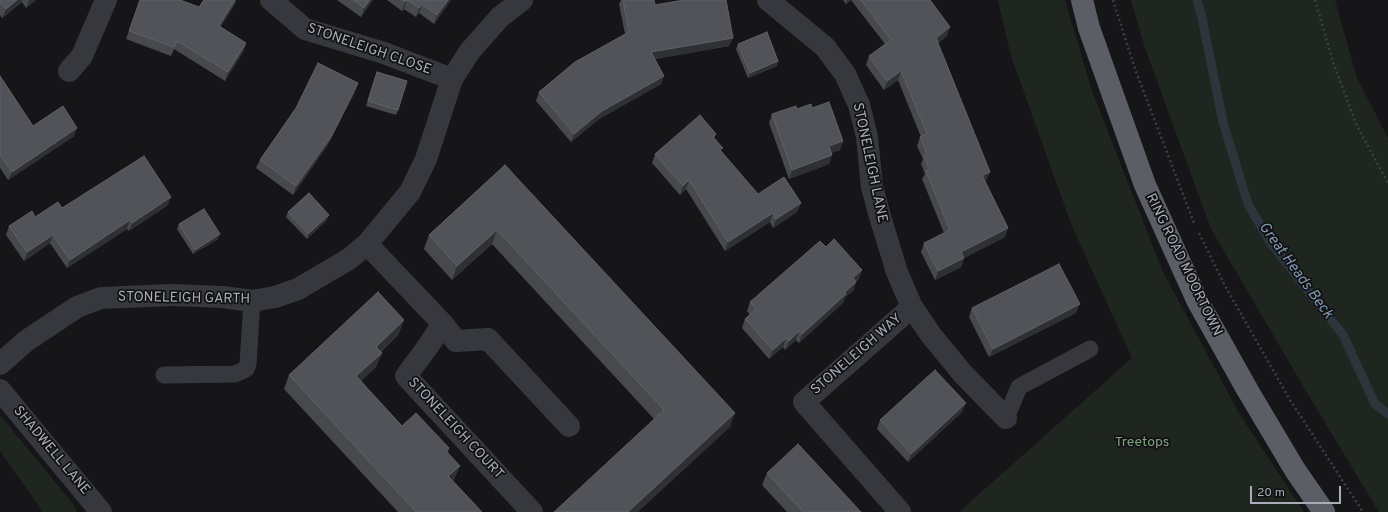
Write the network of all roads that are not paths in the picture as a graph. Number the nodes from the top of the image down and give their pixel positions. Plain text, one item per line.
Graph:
1 (106, 0) edge
2 (271, 0) edge
3 (522, 0) edge
4 (768, 0) edge
5 (1082, 0) edge
6 (69, 71) dead end
7 (452, 79) junction
8 (367, 244) junction
9 (252, 301) junction
10 (912, 307) junction
11 (443, 324) junction
12 (1090, 349) dead end
13 (0, 364) edge
14 (164, 375) dead end
15 (0, 390) edge
16 (1006, 418) joint
17 (569, 426) dead end
18 (102, 512) edge
19 (532, 512) edge
20 (900, 512) edge
21 (1324, 512) edge

1 - 6 street
2 - 7 street, STONELEIGH CLOSE
3 - 7 street, STONELEIGH GARTH
4 - 10 street, STONELEIGH LANE
5 - 21 highway, RING ROAD MOORTOWN
7 - 8 street, STONELEIGH GARTH
8 - 9 street, STONELEIGH GARTH
8 - 11 street
9 - 13 street, STONELEIGH GARTH
9 - 14 lane
10 - 16 street, STONELEIGH LANE
10 - 20 street, STONELEIGH WAY
11 - 17 street
11 - 19 street, STONELEIGH COURT
12 - 16 lane
15 - 18 street, SHADWELL LANE

